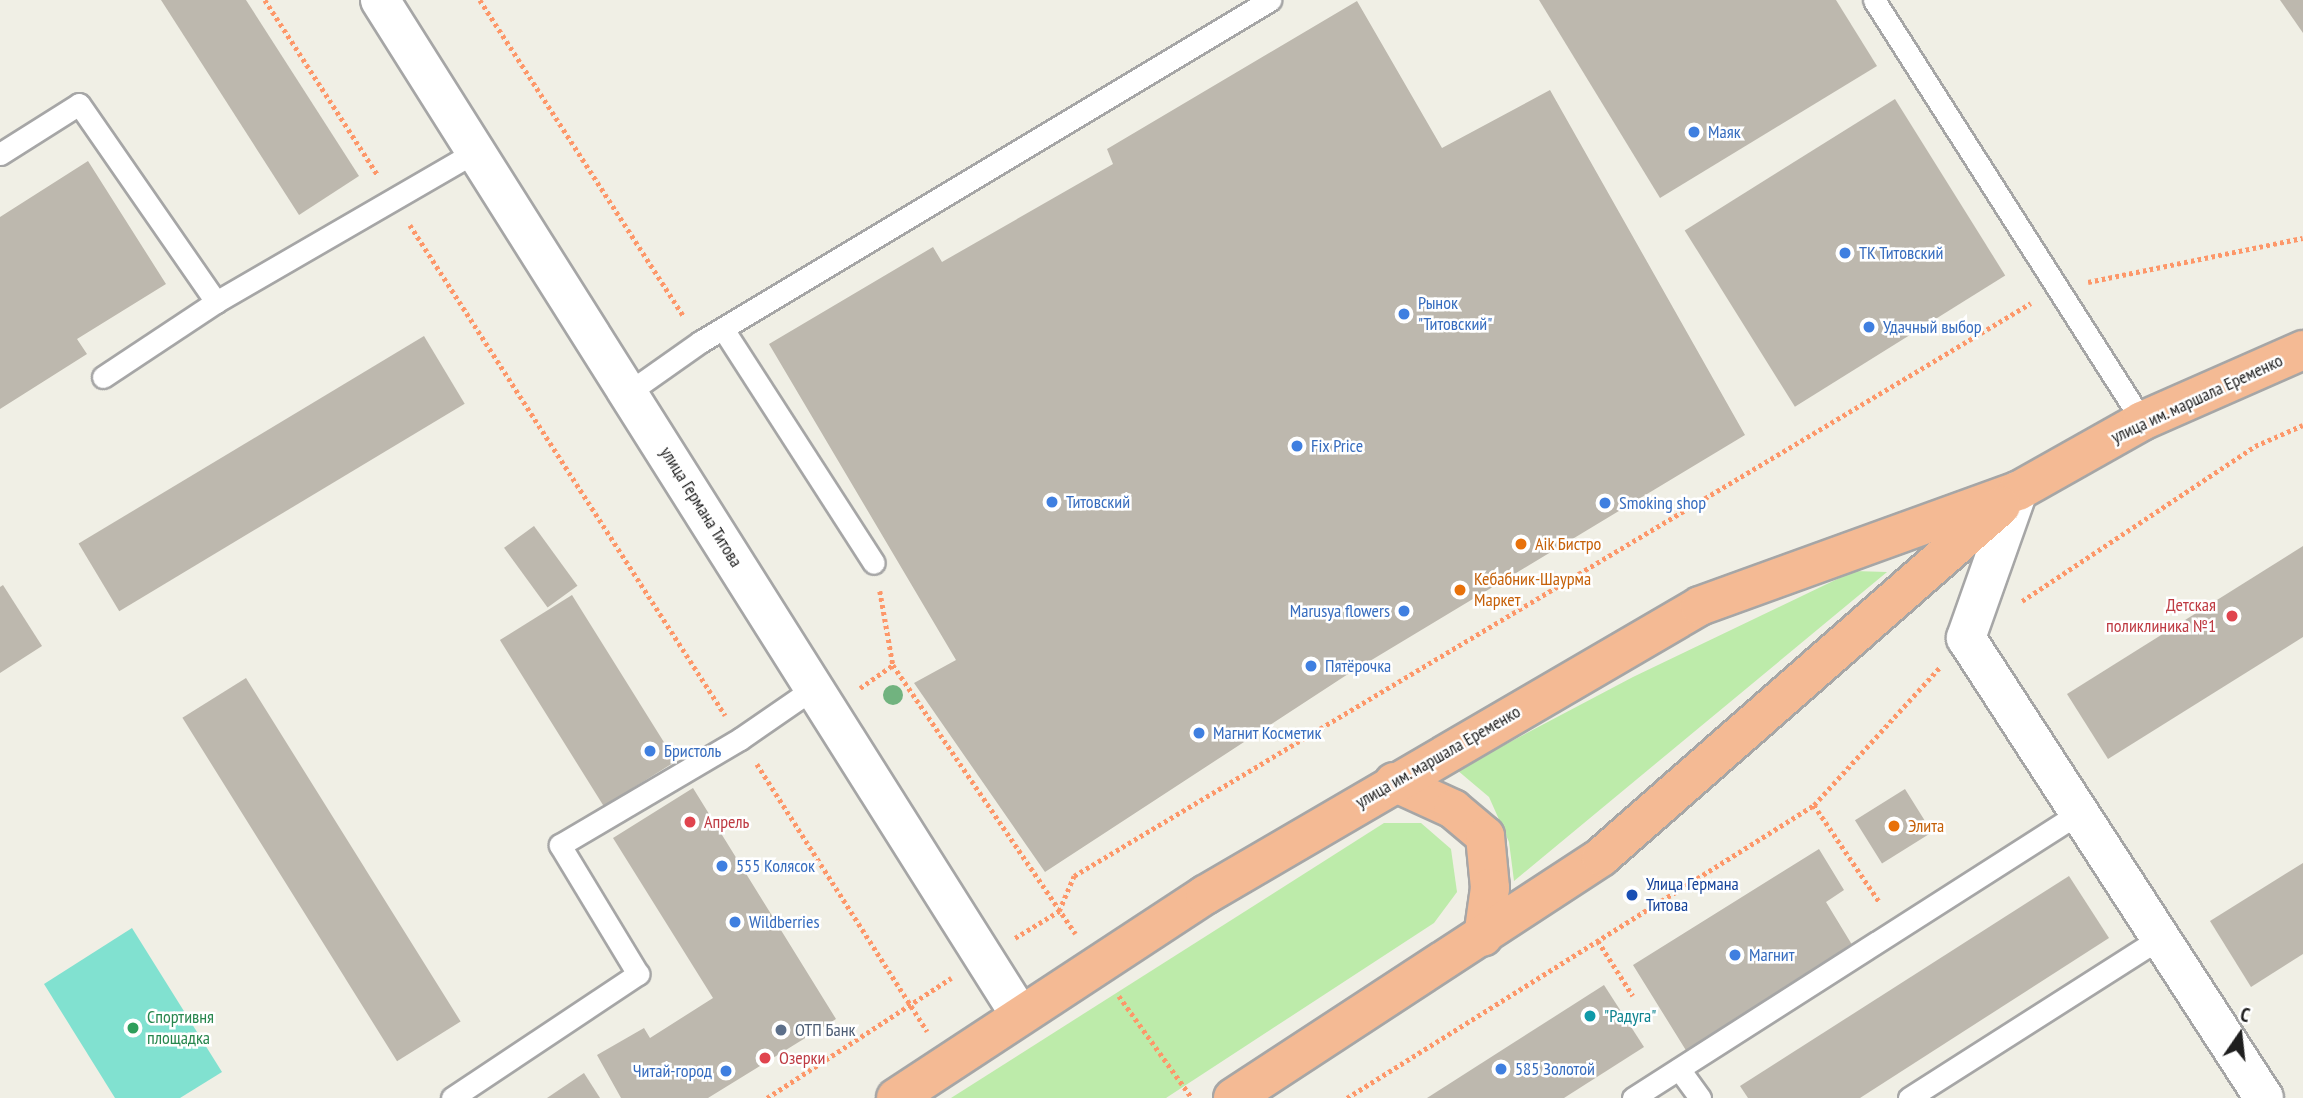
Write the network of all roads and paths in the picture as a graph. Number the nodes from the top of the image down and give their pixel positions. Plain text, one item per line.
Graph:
1 (380, 0) edge
2 (480, 0) edge
3 (1270, 0) edge
4 (1874, 0) edge
5 (477, 151) junction
6 (0, 154) edge
7 (2303, 238) edge
8 (2055, 289) junction
9 (216, 302) junction
10 (723, 329) junction
11 (700, 342) junction
12 (2303, 350) edge
13 (103, 377) dead end
14 (628, 392) junction
15 (531, 413) dead end
16 (2142, 421) junction
17 (2303, 425) edge
18 (2018, 491) junction
19 (874, 563) joint
20 (1966, 638) junction
21 (814, 688) junction
22 (740, 739) junction
23 (1394, 782) junction
24 (1814, 805) junction
25 (2079, 813) junction
26 (1059, 911) junction
27 (1898, 929) junction
28 (1483, 937) junction
29 (2160, 938) junction
30 (1598, 941) junction
31 (985, 957) junction
32 (1099, 964) junction
33 (1633, 996) dead end
34 (911, 1004) junction
35 (1020, 1015) junction
36 (1679, 1069) junction
37 (452, 1098) edge
38 (767, 1098) edge
39 (896, 1098) edge
40 (1192, 1098) edge
41 (1233, 1098) edge
42 (1347, 1098) edge
43 (1633, 1098) edge
44 (1700, 1098) edge
45 (1909, 1098) edge
46 (2264, 1098) edge

1 - 5 street, улица Германа Титова
2 - 11 path
3 - 10 lane
4 - 8 lane
5 - 9 lane
5 - 14 street, улица Германа Титова
6 - 9 lane
7 - 8 path
8 - 16 lane
8 - 26 path
9 - 13 lane
10 - 11 lane
10 - 19 lane
11 - 14 lane
12 - 16 highway, улица им. маршала Еременко
14 - 21 street, улица Германа Титова
15 - 22 path
16 - 18 highway, улица им. маршала Еременко
17 - 20 path
18 - 20 street
18 - 23 highway, улица им. маршала Еременко
18 - 28 highway, улица им. маршала Еременко
19 - 26 path
20 - 24 path
20 - 25 street
21 - 22 lane
21 - 31 street, улица Германа Титова
22 - 34 path
22 - 37 lane
23 - 28 highway
23 - 32 highway, улица им. маршала Еременко
24 - 27 path
24 - 30 path
25 - 27 lane
25 - 29 street
26 - 31 path
26 - 32 path
27 - 36 lane
28 - 41 highway, улица им. маршала Еременко
29 - 45 lane
29 - 46 street
30 - 33 path
30 - 42 path
31 - 34 path
31 - 35 street, улица Германа Титова
32 - 35 highway, улица им. маршала Еременко
32 - 40 path
34 - 38 path
35 - 39 highway, улица им. маршала Еременко
36 - 43 lane
36 - 44 lane

